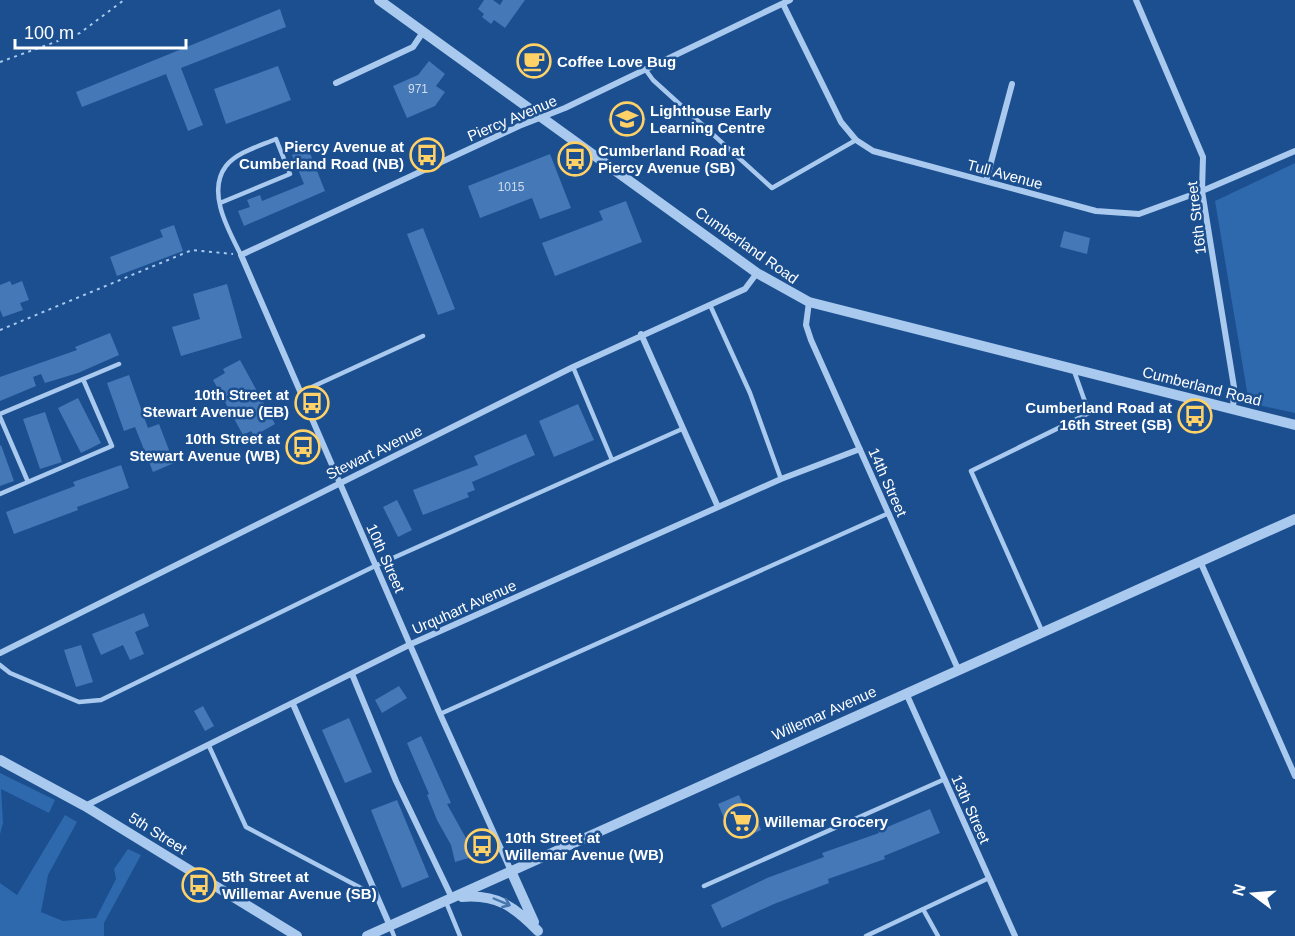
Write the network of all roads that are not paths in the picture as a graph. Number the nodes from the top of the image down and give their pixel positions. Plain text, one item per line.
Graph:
1 (379, 0) edge
2 (790, 0) edge
3 (1136, 0) edge
4 (783, 4) junction
5 (423, 32) junction
6 (645, 69) junction
7 (336, 83) dead end
8 (1012, 84) dead end
9 (542, 116) junction
10 (856, 140) junction
11 (1295, 151) edge
12 (986, 182) junction
13 (1202, 191) junction
14 (220, 202) junction
15 (241, 255) junction
16 (758, 273) junction
17 (809, 302) junction
18 (711, 305) junction
19 (641, 334) junction
20 (423, 336) dead end
21 (119, 364) dead end
22 (573, 367) junction
23 (1073, 368) junction
24 (83, 379) junction
25 (301, 392) junction
26 (1233, 410) junction
27 (0, 416) edge
28 (1295, 425) edge
29 (682, 429) junction
30 (860, 449) junction
31 (612, 460) junction
32 (781, 479) junction
33 (28, 482) junction
34 (340, 483) junction
35 (0, 494) edge
36 (718, 507) junction
37 (889, 513) junction
38 (1295, 519) edge
39 (1200, 561) junction
40 (375, 566) junction
41 (1042, 632) junction
42 (411, 644) junction
43 (0, 653) edge
44 (0, 665) edge
45 (958, 669) junction
46 (352, 674) junction
47 (906, 692) junction
48 (293, 704) junction
49 (440, 714) junction
50 (209, 747) junction
51 (0, 760) edge
52 (1295, 776) edge
53 (945, 779) junction
54 (85, 806) junction
55 (511, 871) junction
56 (989, 878) junction
57 (704, 886) dead end
58 (378, 897) junction
59 (451, 899) junction
60 (923, 909) junction
61 (392, 931) edge
62 (539, 933) edge
63 (297, 936) edge
64 (367, 936) edge
65 (460, 936) edge
66 (866, 936) edge
67 (938, 936) edge
68 (1015, 936) edge

1 - 5 street, Cumberland Road
2 - 4 street, Piercy Avenue
3 - 13 street, 16th Street
4 - 6 street, Piercy Avenue
4 - 10 street, Tull Avenue
5 - 7 street
5 - 9 street, Cumberland Road
6 - 9 street, Piercy Avenue
6 - 10 lane
8 - 12 street
9 - 15 street, Piercy Avenue
9 - 16 street, Cumberland Road
10 - 12 street, Tull Avenue
11 - 13 street, Tull Avenue
12 - 13 street, Tull Avenue
13 - 26 street, 16th Street
14 - 14 lane
14 - 15 lane
15 - 25 street, 10th Street
16 - 17 street, Cumberland Road
16 - 18 street, Stewart Avenue
17 - 23 street, Cumberland Road
17 - 30 street, 14th Street
18 - 19 street, Stewart Avenue
18 - 32 lane
19 - 22 street, Stewart Avenue
19 - 29 street
20 - 25 lane
21 - 24 lane
22 - 31 lane
22 - 34 street, Stewart Avenue
23 - 26 street, Cumberland Road
23 - 41 lane
24 - 27 lane
24 - 33 lane
25 - 34 street, 10th Street
26 - 28 street, Cumberland Road
27 - 33 lane
29 - 31 lane
29 - 36 street
30 - 32 street, Urquhart Avenue
30 - 37 street, 14th Street
31 - 40 lane
32 - 36 street, Urquhart Avenue
33 - 35 lane
34 - 40 street, 10th Street
34 - 43 street, Stewart Avenue
36 - 42 street, Urquhart Avenue
37 - 45 street, 14th Street
37 - 49 lane
38 - 39 street, Willemar Avenue
39 - 41 street, Willemar Avenue
39 - 52 street
40 - 42 street, 10th Street
40 - 44 lane
41 - 45 street, Willemar Avenue
42 - 46 street, Urquhart Avenue
42 - 49 street, 10th Street
45 - 47 street, Willemar Avenue
46 - 48 street, Urquhart Avenue
46 - 59 street
47 - 53 street, 13th Street
47 - 55 street, Willemar Avenue
48 - 50 street, Urquhart Avenue
48 - 58 street
49 - 55 street, 10th Street
50 - 54 street, Urquhart Avenue
50 - 58 lane
51 - 54 street, 5th Street
53 - 56 street, 13th Street
53 - 57 lane
54 - 63 street, 5th Street
55 - 59 street, Willemar Avenue
55 - 62 street
56 - 60 lane
56 - 68 street, 13th Street
58 - 61 street
59 - 61 street, Willemar Avenue
59 -> 62 street
59 - 65 lane
60 - 66 lane
60 - 67 lane
61 - 64 street, Willemar Avenue

